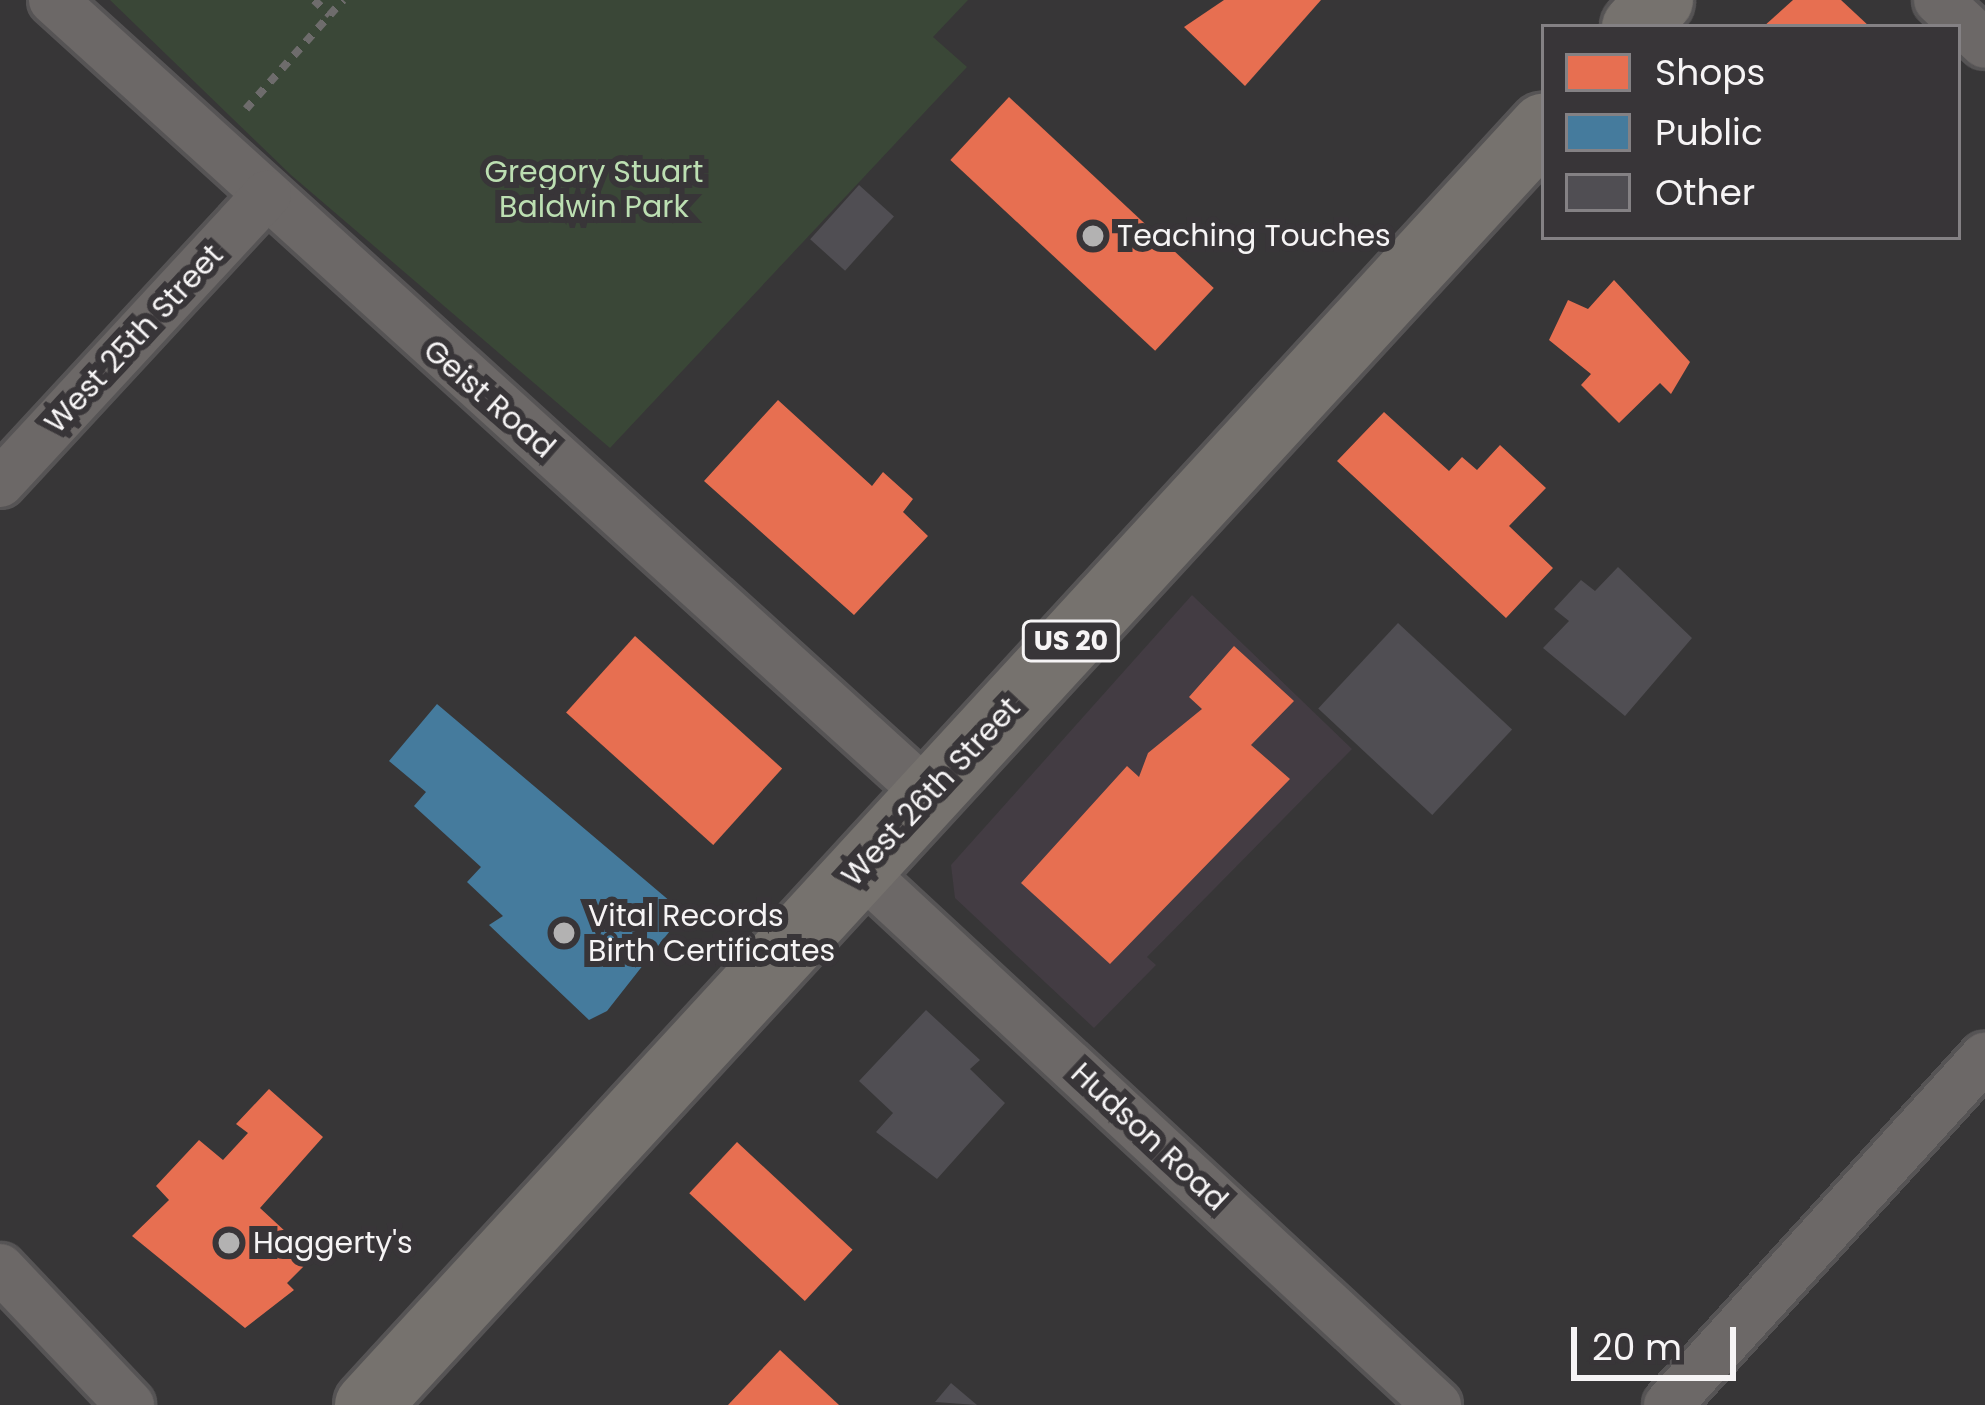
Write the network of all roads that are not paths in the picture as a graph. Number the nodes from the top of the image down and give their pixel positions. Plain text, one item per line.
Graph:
1 (52, 0) edge
2 (1660, 0) edge
3 (1938, 0) edge
4 (1638, 24) edge
5 (1985, 44) edge
6 (1541, 129) edge
7 (267, 195) junction
8 (0, 483) edge
9 (929, 795) junction
10 (860, 870) junction
11 (1985, 1057) edge
12 (0, 1268) edge
13 (130, 1405) edge
14 (368, 1405) edge
15 (1437, 1405) edge
16 (1668, 1405) edge

1 - 7 street, Geist Road
2 - 4 main road
3 - 5 street
6 - 9 main road, West 26th Street / US 20
7 - 8 street, West 25th Street
7 - 9 street, Geist Road
9 - 10 main road, West 26th Street / US 20
10 - 14 main road, West 26th Street / US 20
10 - 15 street, Hudson Road
11 - 16 street
12 - 13 street

